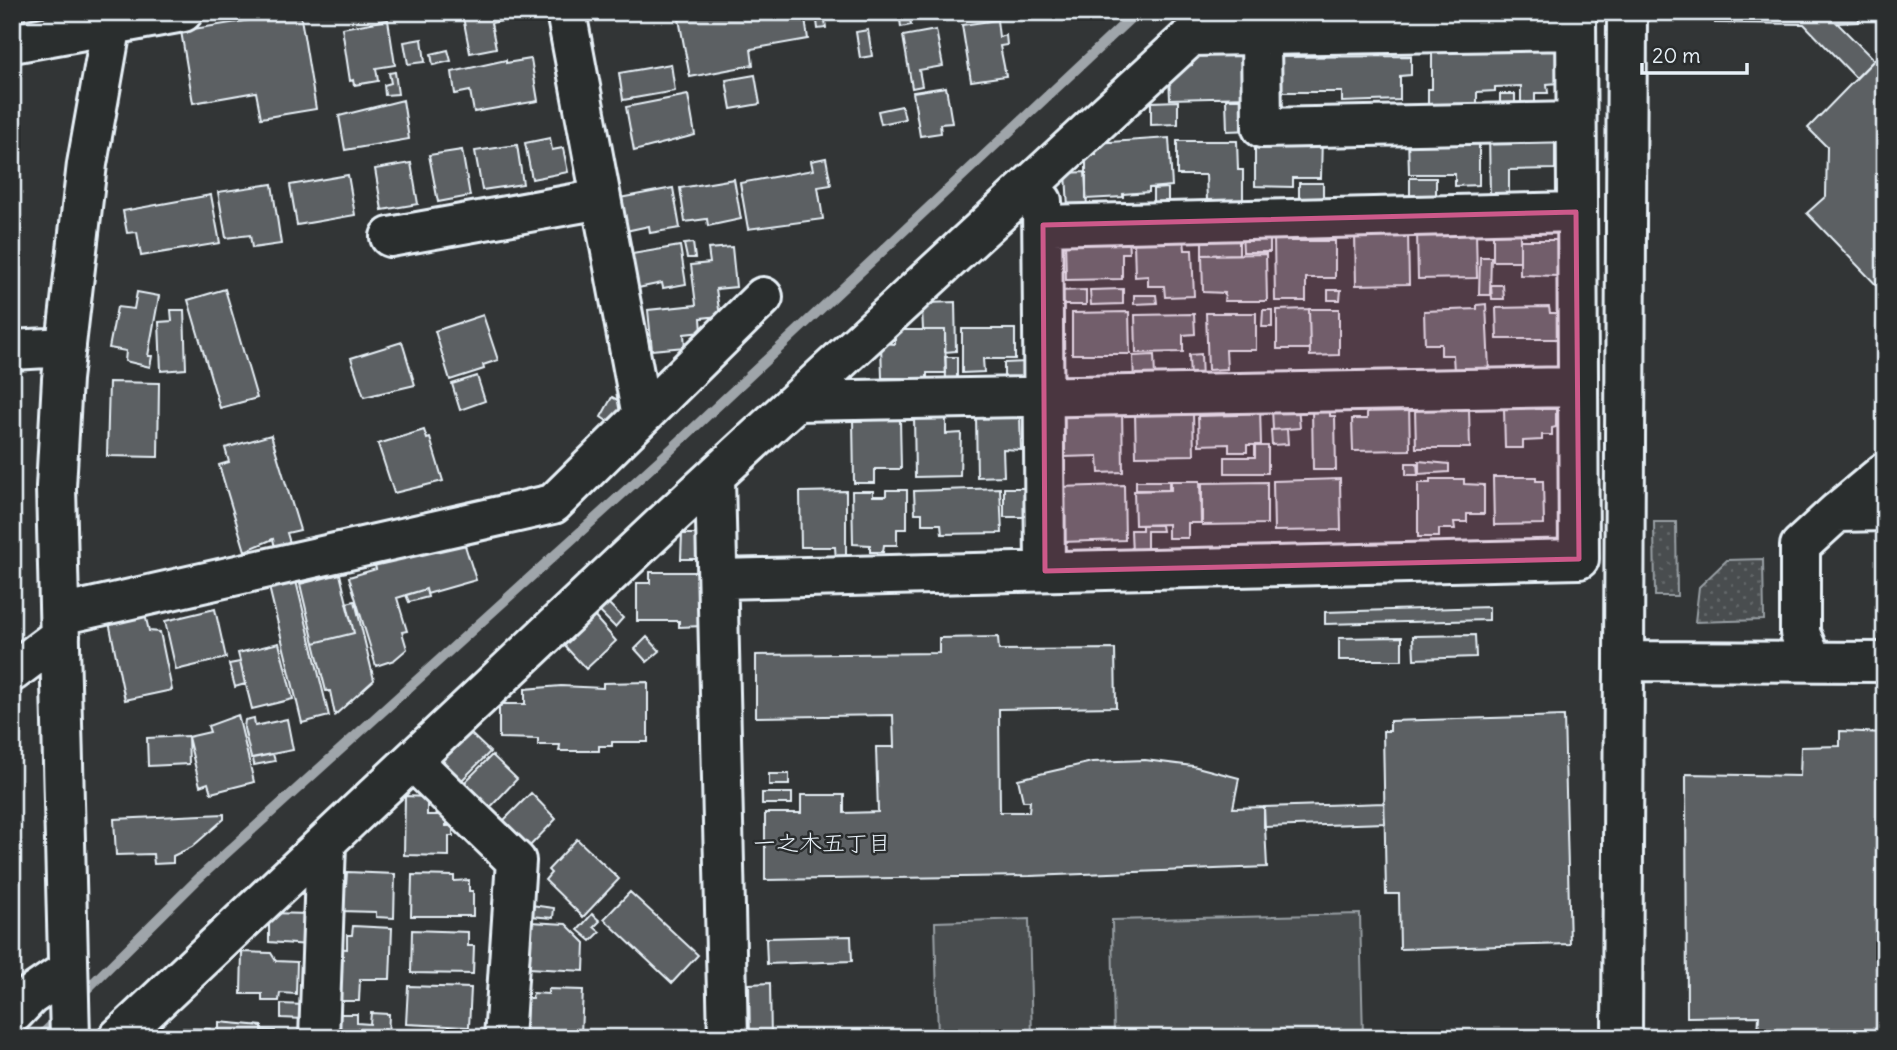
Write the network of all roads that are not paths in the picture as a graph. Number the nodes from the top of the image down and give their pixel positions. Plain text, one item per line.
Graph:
1 (183, 12) edge
2 (566, 12) edge
3 (1627, 12) edge
4 (112, 19) edge
5 (1576, 21) edge
6 (1420, 22) edge
7 (1204, 24) edge
8 (1261, 35) junction
9 (12, 43) edge
10 (1576, 122) junction
11 (1042, 174) junction
12 (601, 200) junction
13 (1576, 212) junction
14 (1043, 225) junction
15 (390, 237) dead end
16 (763, 297) dead end
17 (66, 347) junction
18 (12, 350) edge
19 (1577, 387) junction
20 (1044, 396) junction
21 (797, 401) junction
22 (642, 416) junction
23 (1885, 472) edge
24 (715, 477) junction
25 (1838, 512) junction
26 (1884, 513) edge
27 (1045, 571) junction
28 (719, 579) junction
29 (60, 626) junction
30 (1624, 661) junction
31 (1812, 662) junction
32 (1885, 662) edge
33 (12, 672) edge
34 (413, 761) junction
35 (326, 844) junction
36 (68, 972) junction
37 (12, 1015) edge
38 (70, 1038) edge
39 (118, 1038) edge
40 (319, 1038) edge
41 (504, 1038) edge
42 (728, 1038) edge
43 (1622, 1038) edge

1 - 4 street
2 - 12 street
3 - 30 street
4 - 9 street
4 - 17 street
5 - 6 street
5 - 10 street
6 - 8 street
7 - 8 street
7 - 11 street
8 - 10 street
10 - 13 street
11 - 14 street
11 - 21 street
12 - 15 street
12 - 22 street
13 - 14 street
13 - 19 street
14 - 20 street
16 - 22 street
17 - 18 street
17 - 29 street
19 - 20 street
19 - 27 street
20 - 21 street
20 - 27 street
21 - 24 street
22 - 29 street
23 - 25 street
24 - 28 street
24 - 34 street
25 - 26 street
25 - 31 street
26 - 31 street
27 - 28 street
28 - 42 street
29 - 33 street
29 - 36 street
30 - 31 street
30 - 43 street
31 - 32 street
34 - 35 street
34 - 41 street
35 - 39 street
35 - 40 street
36 - 37 street
36 - 38 street

